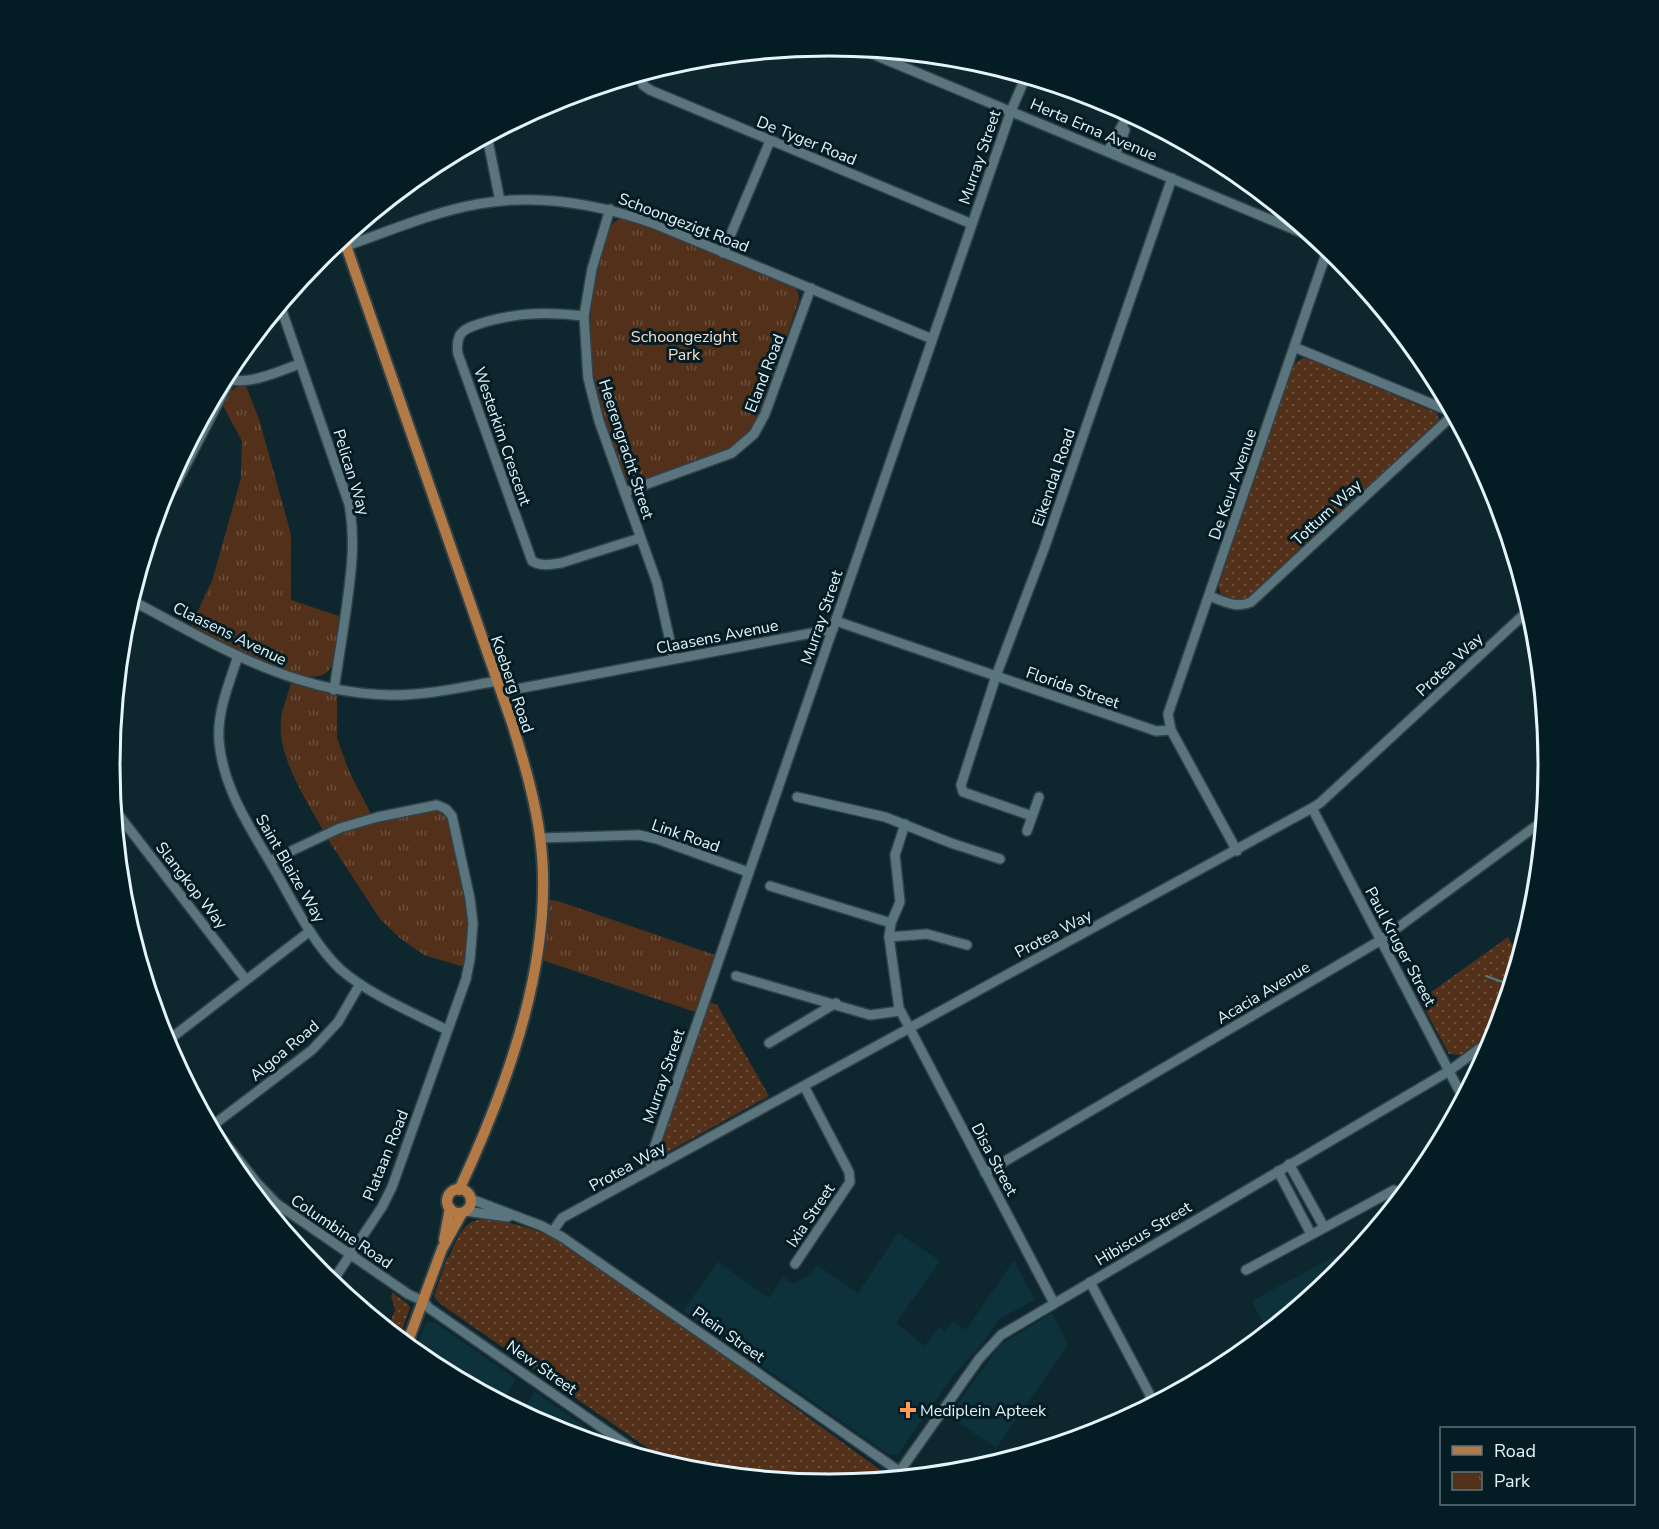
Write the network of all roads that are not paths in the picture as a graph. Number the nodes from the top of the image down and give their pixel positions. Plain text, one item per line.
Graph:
1 (881, 58) edge
2 (642, 81) edge
3 (1023, 83) edge
4 (1011, 111) junction
5 (1126, 121) edge
6 (770, 141) junction
7 (488, 143) edge
8 (1111, 153) junction
9 (1172, 178) junction
10 (500, 201) junction
11 (610, 209) junction
12 (972, 224) junction
13 (1294, 228) edge
14 (353, 240) edge
15 (346, 246) edge
16 (723, 253) junction
17 (1325, 257) edge
18 (811, 288) junction
19 (283, 313) edge
20 (584, 316) junction
21 (932, 339) junction
22 (1294, 347) junction
23 (300, 364) junction
24 (235, 379) edge
25 (1444, 410) edge
26 (1449, 419) edge
27 (625, 492) junction
28 (640, 538) junction
29 (1209, 596) junction
30 (139, 605) edge
31 (1523, 616) edge
32 (834, 625) junction
33 (238, 656) junction
34 (674, 659) junction
35 (996, 676) junction
36 (499, 687) junction
37 (334, 690) junction
38 (1171, 730) junction
39 (797, 797) dead end
40 (1039, 797) dead end
41 (1312, 808) junction
42 (1032, 816) junction
43 (123, 821) edge
44 (904, 824) junction
45 (1535, 826) edge
46 (1027, 831) dead end
47 (540, 838) junction
48 (1237, 851) junction
49 (1000, 859) dead end
50 (270, 861) junction
51 (748, 872) junction
52 (770, 886) dead end
53 (891, 923) junction
54 (310, 931) junction
55 (889, 937) junction
56 (1381, 940) junction
57 (967, 945) dead end
58 (736, 975) dead end
59 (246, 980) junction
60 (360, 984) junction
61 (836, 1003) junction
62 (900, 1011) junction
63 (910, 1028) junction
64 (447, 1030) junction
65 (174, 1036) edge
66 (769, 1043) dead end
67 (1479, 1049) edge
68 (1449, 1071) junction
69 (804, 1086) junction
70 (1459, 1090) edge
71 (215, 1119) edge
72 (1289, 1164) junction
73 (652, 1169) junction
74 (1278, 1171) junction
75 (986, 1173) junction
76 (262, 1189) edge
77 (1394, 1190) dead end
78 (466, 1195) junction
79 (450, 1208) junction
80 (464, 1212) junction
81 (531, 1221) junction
82 (1324, 1227) junction
83 (553, 1231) junction
84 (1311, 1234) junction
85 (442, 1249) junction
86 (350, 1255) junction
87 (795, 1264) dead end
88 (1246, 1270) dead end
89 (337, 1274) edge
90 (1090, 1282) junction
91 (423, 1301) junction
92 (1054, 1303) junction
93 (410, 1336) edge
94 (1150, 1396) edge
95 (616, 1440) edge
96 (904, 1469) edge
97 (893, 1470) edge

1 - 4 street, Herta Erna Avenue
2 - 6 street, De Tyger Road
3 - 4 street, Murray Street
4 - 8 street, Herta Erna Avenue
4 - 12 street, Murray Street
5 - 8 street
6 - 12 street, De Tyger Road
6 - 16 street
7 - 10 street
8 - 9 street, Herta Erna Avenue
9 - 13 street, Herta Erna Avenue
9 - 35 street, Eikendal Road
10 - 11 street, Schoongezigt Road
10 - 14 street, Schoongezigt Road
11 - 16 street, Schoongezigt Road
11 - 20 street, Heerengracht Street
12 - 21 street, Murray Street
15 - 36 main road, Koeberg Road
16 - 18 street, Schoongezigt Road
17 - 22 street, De Keur Avenue
18 - 21 street, Schoongezigt Road
18 - 27 street, Eland Road
19 - 23 street, Pelican Way
20 - 27 street, Heerengracht Street
20 - 28 street, Westerkim Crescent
21 - 32 street, Murray Street
22 - 25 street
22 - 29 street, De Keur Avenue
23 - 24 street
23 - 37 street, Pelican Way
26 - 29 street, Tottum Way
27 - 28 street, Heerengracht Street
28 - 34 street, Heerengracht Street
29 - 38 street, De Keur Avenue
30 - 33 street, Claasens Avenue
31 - 41 street, Protea Way
32 - 34 street, Claasens Avenue
32 - 35 street, Florida Street
32 - 51 street, Murray Street
33 - 37 street, Claasens Avenue
33 - 50 street, Saint Blaize Way
34 - 36 street, Claasens Avenue
35 - 38 street, Florida Street
35 - 42 street, Eikendal Road
36 - 37 street, Claasens Avenue
36 - 47 main road, Koeberg Road
38 - 48 street
39 - 44 street
40 - 42 street
41 - 48 street, Protea Way
41 - 56 street, Paul Kruger Street
42 - 46 street
43 - 59 street, Slangkop Way
44 - 49 street
44 - 53 street, Disa Street
45 - 56 street, Acacia Avenue
47 - 51 street, Link Road
47 - 78 main road, Koeberg Road
48 - 63 street, Protea Way
50 - 54 street, Saint Blaize Way
50 - 64 street, Plataan Road
51 - 73 street, Murray Street
52 - 53 street
53 - 55 street, Disa Street
54 - 59 street
54 - 60 street, Saint Blaize Way
55 - 57 street
55 - 62 street, Disa Street
56 - 68 street, Paul Kruger Street
56 - 75 street, Acacia Avenue
58 - 61 street
59 - 65 street
60 - 64 street, Saint Blaize Way
60 - 71 street, Algoa Road
61 - 62 street
61 - 66 street
62 - 63 street, Disa Street
63 - 69 street, Protea Way
63 - 75 street, Disa Street
64 - 86 street, Plataan Road
67 - 68 street, Hibiscus Street
68 - 70 street, Paul Kruger Street
68 - 72 street, Hibiscus Street
69 - 73 street, Protea Way
69 - 87 street, Ixia Street
72 - 74 street, Hibiscus Street
72 - 82 street
73 - 83 street, Protea Way
74 - 84 street
74 - 90 street, Hibiscus Street
75 - 92 street, Disa Street
76 - 86 street, Columbine Road
77 - 82 street
78 - 79 main road
78 - 80 main road
78 - 81 street, Plein Street
79 - 80 main road
79 - 85 main road
80 - 81 street, Plein Street
80 - 85 main road
81 - 83 street, Plein Street
82 - 84 street
83 - 97 street, Plein Street
84 - 88 street
85 - 91 main road
86 - 89 street, Plataan Road
86 - 91 street, Columbine Road
90 - 92 street, Hibiscus Street
90 - 94 street
91 - 93 main road
91 - 95 street, New Street
92 - 96 street, Hibiscus Street

